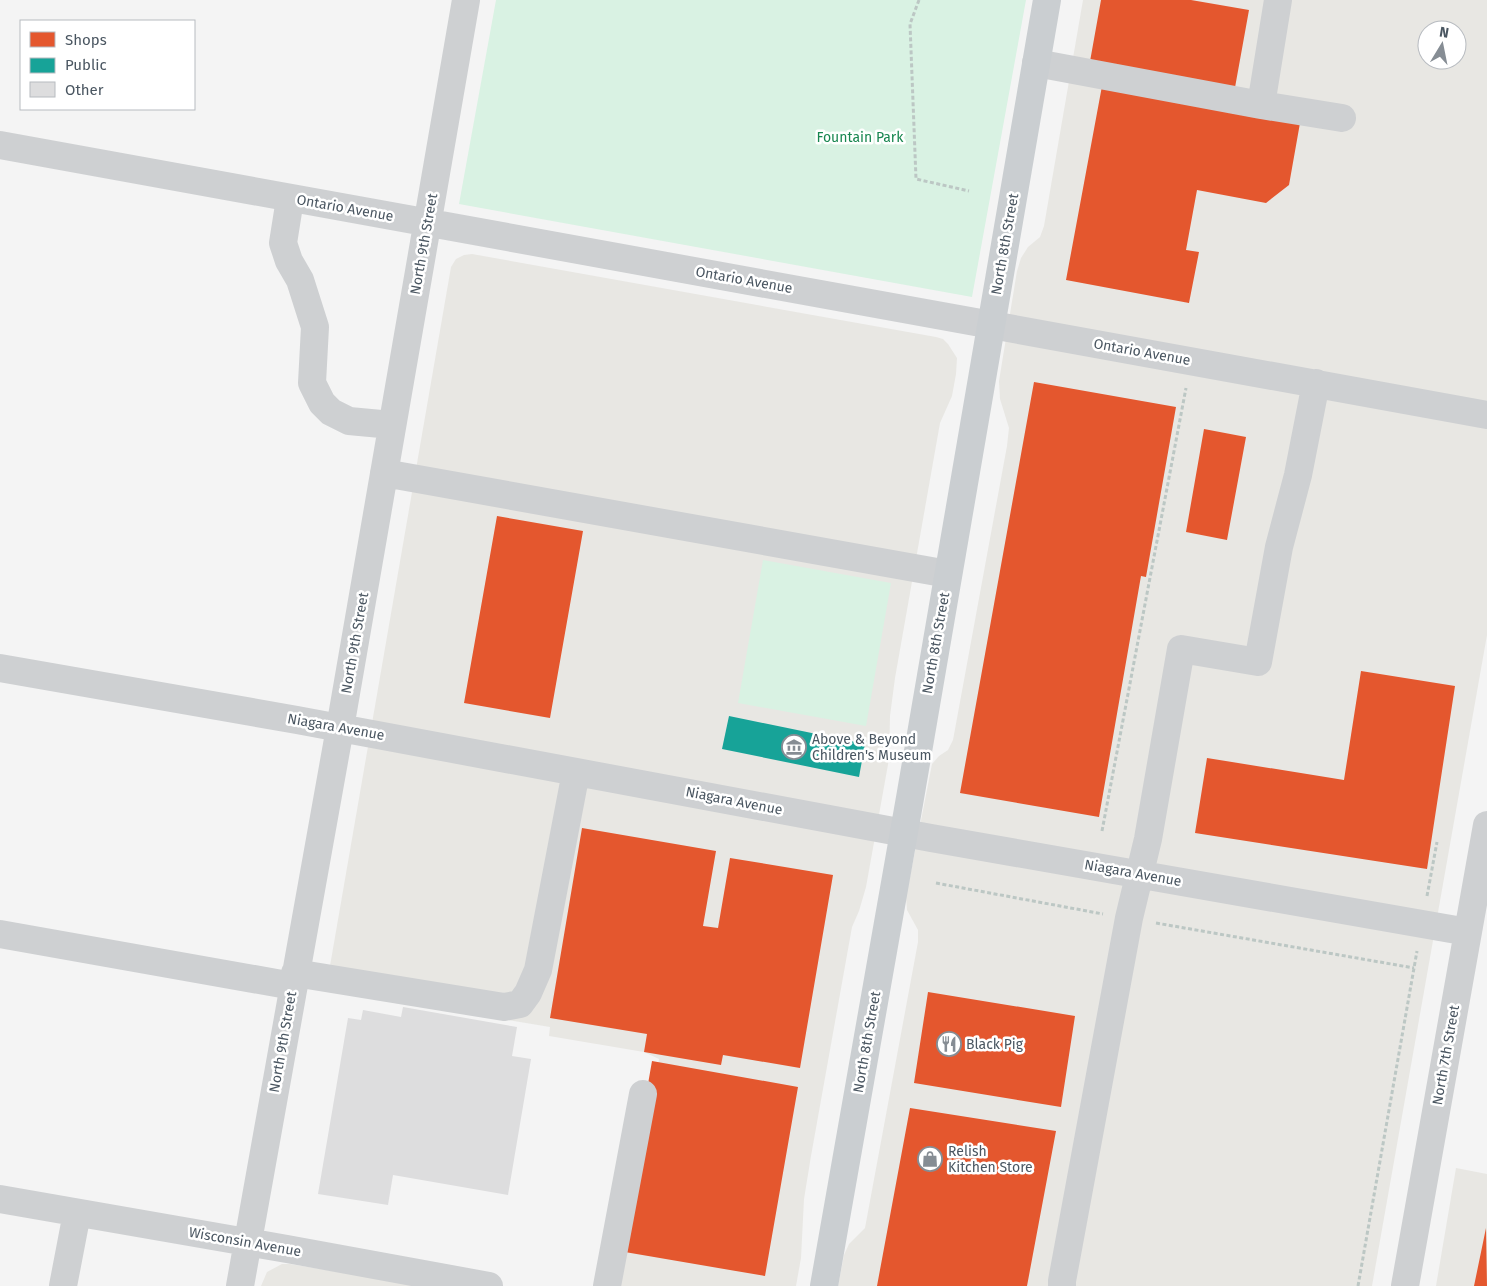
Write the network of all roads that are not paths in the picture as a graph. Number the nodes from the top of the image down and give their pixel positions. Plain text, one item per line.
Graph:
1 (466, 0) edge
2 (1047, 0) edge
3 (1278, 0) edge
4 (1036, 63) junction
5 (1261, 105) junction
6 (1342, 118) dead end
7 (0, 145) edge
8 (290, 199) junction
9 (428, 222) junction
10 (991, 325) junction
11 (1316, 383) junction
12 (1487, 414) edge
13 (392, 425) junction
14 (384, 473) junction
15 (948, 574) junction
16 (0, 668) edge
17 (340, 728) junction
18 (576, 772) junction
19 (1487, 825) edge
20 (904, 832) junction
21 (1140, 874) junction
22 (1476, 916) edge
23 (0, 934) edge
24 (294, 980) junction
25 (643, 1094) dead end
26 (0, 1200) edge
27 (77, 1213) junction
28 (248, 1242) junction
29 (421, 1280) edge
30 (63, 1286) edge
31 (240, 1286) edge
32 (489, 1286) edge
33 (607, 1286) edge
34 (824, 1286) edge
35 (1062, 1286) edge
36 (1405, 1286) edge

1 - 9 street, North 9th Street
2 - 4 main road, North 8th Street
3 - 5 street
4 - 5 street
4 - 10 main road, North 8th Street
5 - 6 street
7 - 8 street, Ontario Avenue
8 - 9 street, Ontario Avenue
8 - 13 street
9 - 10 street, Ontario Avenue
9 - 13 street, North 9th Street
10 - 11 street, Ontario Avenue
10 - 15 main road, North 8th Street
11 - 12 street, Ontario Avenue
11 - 21 street
13 - 14 street, North 9th Street
14 - 15 street
14 - 17 street, North 9th Street
15 - 20 main road, North 8th Street
16 - 17 street, Niagara Avenue
17 - 18 street, Niagara Avenue
17 - 24 street, North 9th Street
18 - 20 street, Niagara Avenue
18 - 24 street
19 - 22 street, North 7th Street
20 - 21 street, Niagara Avenue
20 - 34 main road, North 8th Street
21 - 22 street, Niagara Avenue
21 - 35 street
22 - 36 street, North 7th Street
23 - 24 street
24 - 28 street, North 9th Street
25 - 33 street
26 - 27 street, Wisconsin Avenue
27 - 28 street, Wisconsin Avenue
27 - 30 street
28 - 29 street, Wisconsin Avenue
28 - 31 street, North 9th Street
29 - 32 street, Wisconsin Avenue

